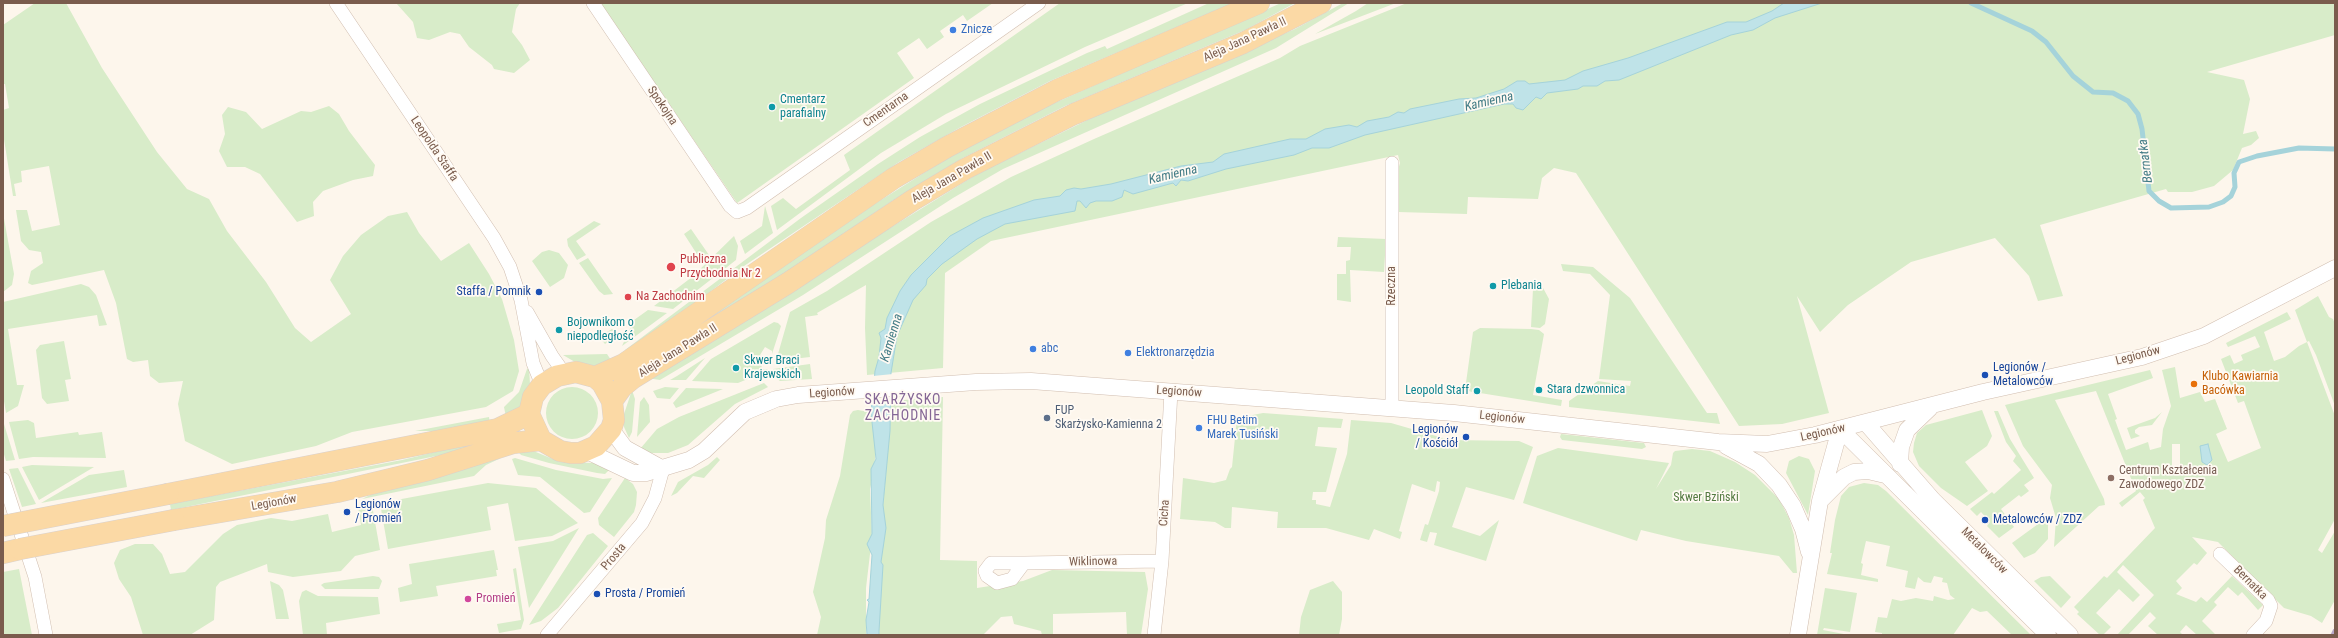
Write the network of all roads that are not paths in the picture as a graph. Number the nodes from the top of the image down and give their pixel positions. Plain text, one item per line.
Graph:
1 (336, 3) edge
2 (592, 3) edge
3 (1039, 3) edge
4 (1259, 3) edge
5 (1321, 3) edge
6 (1392, 163) dead end
7 (732, 209) joint
8 (2335, 268) edge
9 (521, 300) junction
10 (564, 373) junction
11 (595, 377) junction
12 (542, 385) junction
13 (1171, 391) junction
14 (612, 401) junction
15 (1932, 406) junction
16 (1392, 408) junction
17 (529, 414) junction
18 (1866, 423) junction
19 (611, 429) junction
20 (1840, 429) junction
21 (541, 440) junction
22 (1718, 442) junction
23 (588, 451) junction
24 (1900, 464) junction
25 (663, 469) junction
26 (1885, 474) junction
27 (3, 479) edge
28 (1820, 501) junction
29 (12, 530) edge
30 (3, 553) edge
31 (2220, 554) dead end
32 (1810, 558) junction
33 (1162, 561) junction
34 (1024, 563) dead end
35 (46, 635) edge
36 (547, 635) edge
37 (1154, 635) edge
38 (1798, 635) edge
39 (2048, 635) edge
40 (2070, 635) edge
41 (2253, 635) edge

1 - 9 street, Leopolda Staffa
2 - 7 street, Spokojna
3 - 7 street, Cmentarna
4 - 11 main road, Aleja Jana Pawła II
5 - 14 main road, Aleja Jana Pawła II
6 - 16 street, Rzeczna
8 - 15 street, Legionów
9 - 10 street, Leopolda Staffa
9 - 12 street, Leopolda Staffa
10 - 11 main road
10 - 12 main road
11 - 14 main road
12 - 17 main road
13 - 16 street, Legionów
13 - 25 street, Legionów
13 - 33 street, Cicha
14 - 19 main road
15 - 18 street, Legionów
15 - 24 street
16 - 22 street, Legionów
17 - 21 main road
17 - 29 main road, bridge
18 - 20 street, Legionów
18 - 24 street, Metalowców
19 - 23 main road
19 - 25 street
20 - 22 street, Legionów
20 - 26 street, Metalowców
20 - 28 street
21 - 23 main road
21 - 30 main road, Legionów, bridge
22 - 32 street
23 - 25 street, Legionów
24 - 40 street, Metalowców
25 - 36 street, Prosta
26 - 28 street
26 - 39 street, Metalowców
27 - 29 street
28 - 32 street
29 - 35 street
31 - 41 street, Bernatka
32 - 38 street
33 - 34 street, Wiklinowa
33 - 37 street, Cicha

